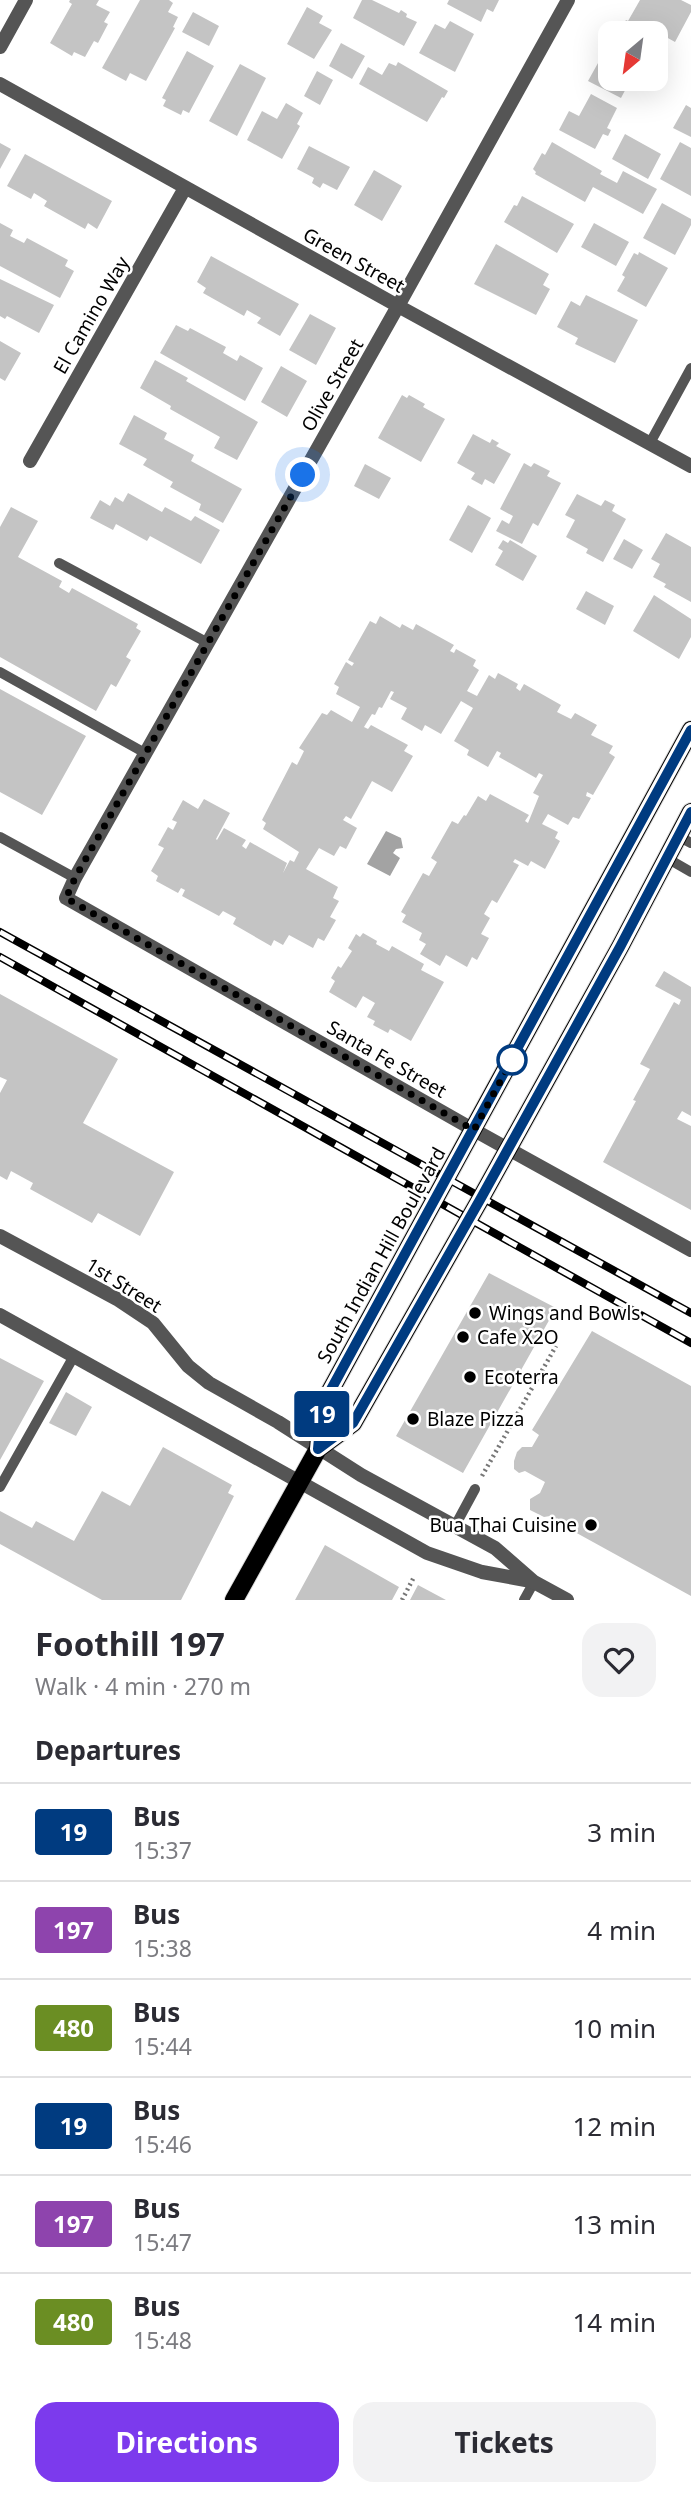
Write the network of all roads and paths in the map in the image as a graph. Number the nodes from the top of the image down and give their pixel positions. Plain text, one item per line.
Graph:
1 (26, 0) edge
2 (568, 0) edge
3 (0, 47) edge
4 (0, 84) edge
5 (185, 188) junction
6 (398, 306) junction
7 (691, 368) edge
8 (650, 443) junction
9 (30, 461) dead end
10 (691, 466) edge
11 (59, 563) dead end
12 (208, 643) junction
13 (0, 673) edge
14 (691, 730) edge
15 (145, 753) junction
16 (691, 812) edge
17 (0, 837) edge
18 (684, 839) edge
19 (666, 857) junction
20 (691, 872) edge
21 (75, 878) junction
22 (66, 898) joint
23 (474, 1130) junction
24 (508, 1149) junction
25 (0, 1236) edge
26 (691, 1250) edge
27 (0, 1315) edge
28 (556, 1346) dead end
29 (74, 1356) junction
30 (318, 1449) junction
31 (300, 1482) junction
32 (0, 1488) edge
33 (475, 1489) joint
34 (455, 1526) junction
35 (414, 1577) dead end
36 (534, 1582) junction
37 (234, 1600) edge
38 (402, 1600) edge
39 (524, 1600) edge
40 (567, 1600) edge

1 - 3 street
2 - 6 street, Olive Street
4 - 5 street, Green Street
5 - 6 street, Green Street
5 - 9 street, El Camino Way
6 - 8 street, Green Street
6 - 12 street, Olive Street
7 - 8 lane
8 - 10 street, Green Street
11 - 12 lane
12 - 15 street, Olive Street
13 - 15 lane
14 - 23 main road, South Indian Hill Boulevard
15 - 21 street, Olive Street
16 - 18 main road
17 - 21 lane
18 - 19 main road
19 - 20 lane
19 - 24 main road
21 - 22 street, Olive Street
22 - 23 street, Santa Fe Street
23 - 24 street, Santa Fe Street
23 - 30 main road, South Indian Hill Boulevard
24 - 26 street, Santa Fe Street
24 - 30 main road
25 - 30 street, 1st Street
27 - 29 street, 1st Street
28 - 33 path
29 - 31 street, 1st Street
29 - 32 lane
30 - 31 main road
30 - 34 street, 1st Street
31 - 36 street, 1st Street
31 - 37 main road
33 - 34 lane
34 - 36 street, 1st Street
35 - 38 path
36 - 39 lane
36 - 40 street, 1st Street

